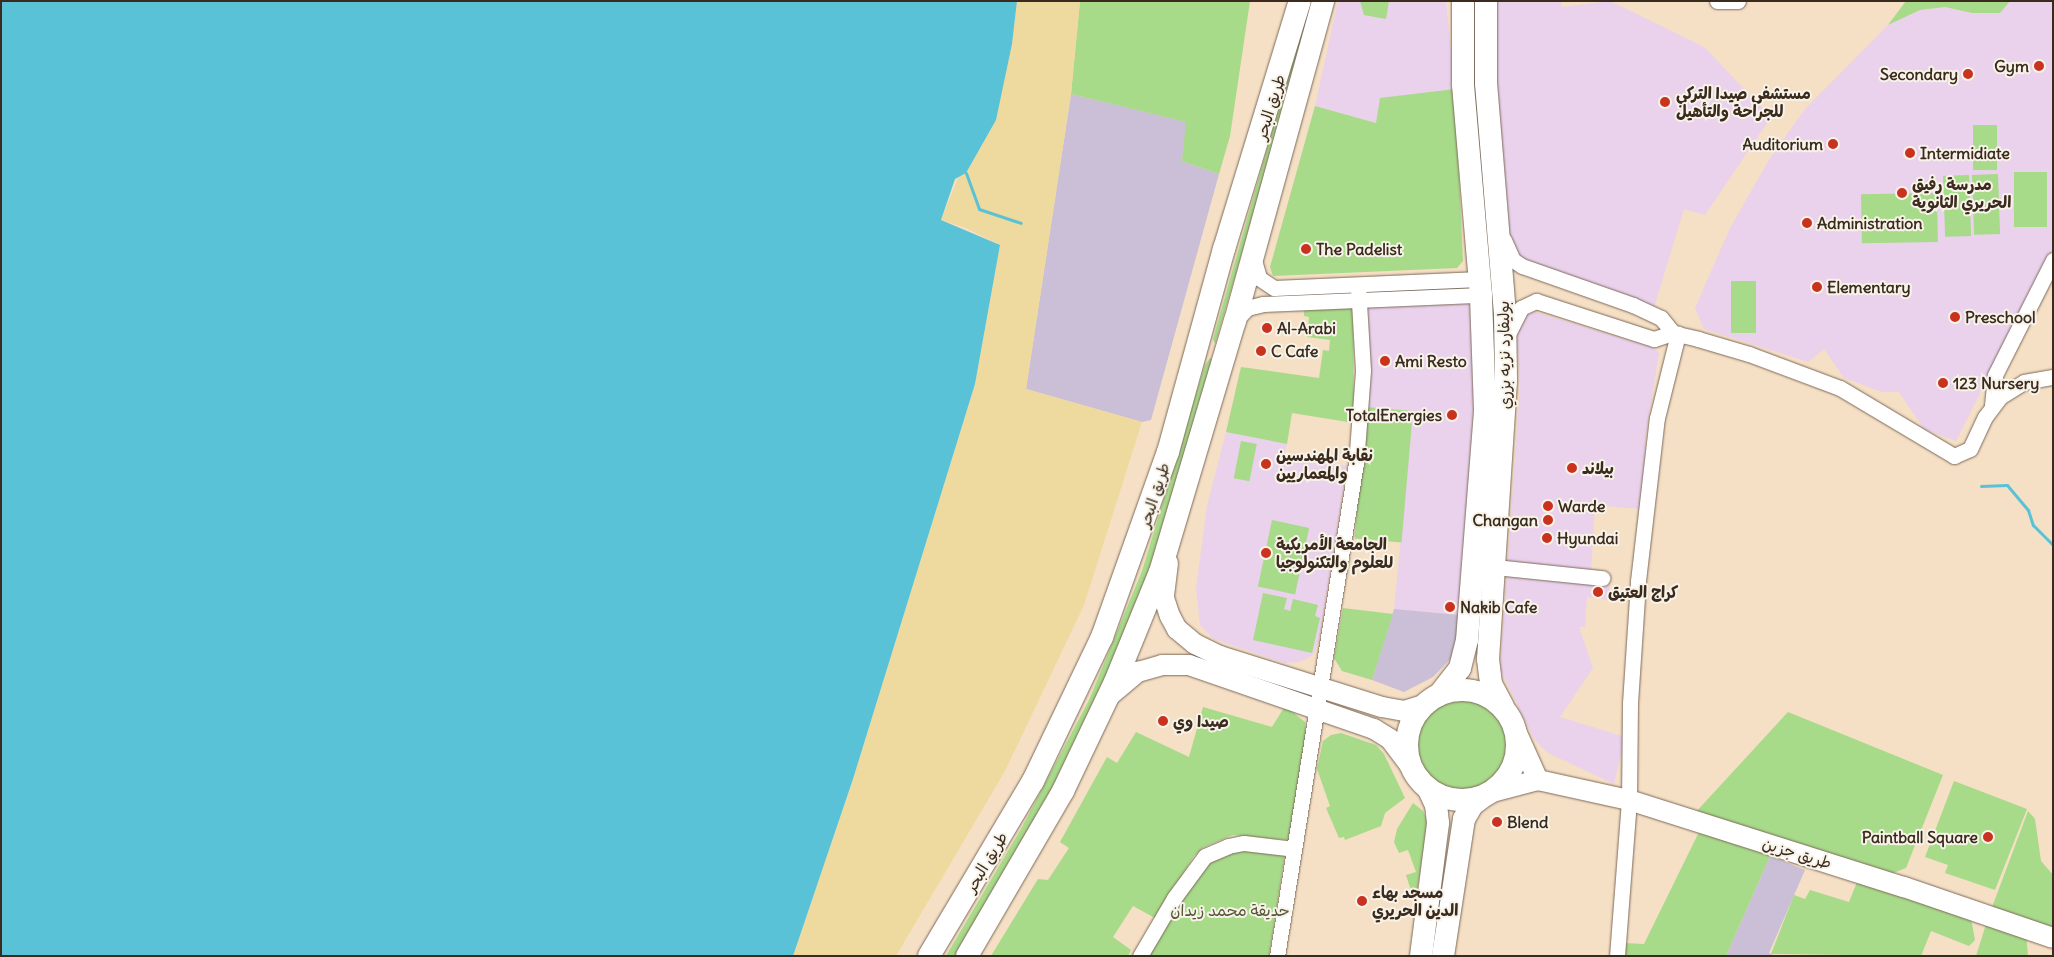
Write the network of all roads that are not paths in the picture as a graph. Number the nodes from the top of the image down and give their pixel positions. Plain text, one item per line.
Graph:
1 (1300, 1) edge
2 (1323, 1) edge
3 (1448, 1) edge
4 (1463, 1) edge
5 (1486, 1) edge
6 (1717, 1) edge
7 (1738, 1) edge
8 (1463, 84) junction
9 (1497, 208) junction
10 (1255, 243) junction
11 (2053, 260) edge
12 (1481, 287) junction
13 (1358, 293) junction
14 (1235, 321) junction
15 (1675, 333) junction
16 (1197, 348) junction
17 (1506, 350) junction
18 (1225, 356) junction
19 (2053, 377) edge
20 (1992, 405) junction
21 (1176, 525) junction
22 (1495, 567) junction
23 (1602, 578) dead end
24 (1318, 687) junction
25 (1107, 697) junction
26 (1431, 700) junction
27 (1315, 707) junction
28 (1503, 707) junction
29 (1516, 731) junction
30 (1409, 764) junction
31 (1538, 780) junction
32 (1429, 790) junction
33 (1488, 794) junction
34 (1629, 800) junction
35 (1294, 849) junction
36 (2053, 938) edge
37 (929, 956) edge
38 (967, 956) edge
39 (1140, 956) edge
40 (1277, 956) edge
41 (1421, 956) edge
42 (1443, 956) edge
43 (1617, 956) edge

1 - 16 highway, طريق البحر
2 - 10 highway, طريق البحر
3 - 8 highway
4 - 8 highway, بوليفارد نزيه بزري
5 - 9 highway, بوليفارد نزيه بزري
6 - 7 street
8 - 12 highway, بوليفارد نزيه بزري
9 - 15 street
9 - 17 highway, بوليفارد نزيه بزري
10 - 13 street
10 - 14 highway, طريق البحر
11 - 20 street
12 - 13 street
12 - 26 highway, بوليفارد نزيه بزري
13 - 14 street
13 - 24 street
14 - 18 highway, طريق البحر
15 - 17 street
15 - 20 street
15 - 34 street
16 - 18 highway
16 - 37 highway, طريق البحر
17 - 22 highway, بوليفارد نزيه بزري
18 - 21 highway, طريق البحر
19 - 20 street
21 - 24 main road
21 - 25 highway, طريق البحر
22 - 23 street
22 - 28 highway, بوليفارد نزيه بزري
24 - 26 main road
24 - 27 street
25 - 27 main road
25 - 38 highway, طريق البحر
26 - 28 highway
26 - 30 highway
27 - 30 main road
27 - 35 street
28 - 29 highway
29 - 31 main road
29 - 33 highway
30 - 32 highway
31 - 33 main road, طريق جزين
31 - 34 main road, طريق جزين
32 - 33 highway
32 - 41 highway
33 - 42 highway
34 - 36 main road, طريق جزين
34 - 43 street
35 - 39 street
35 - 40 street

